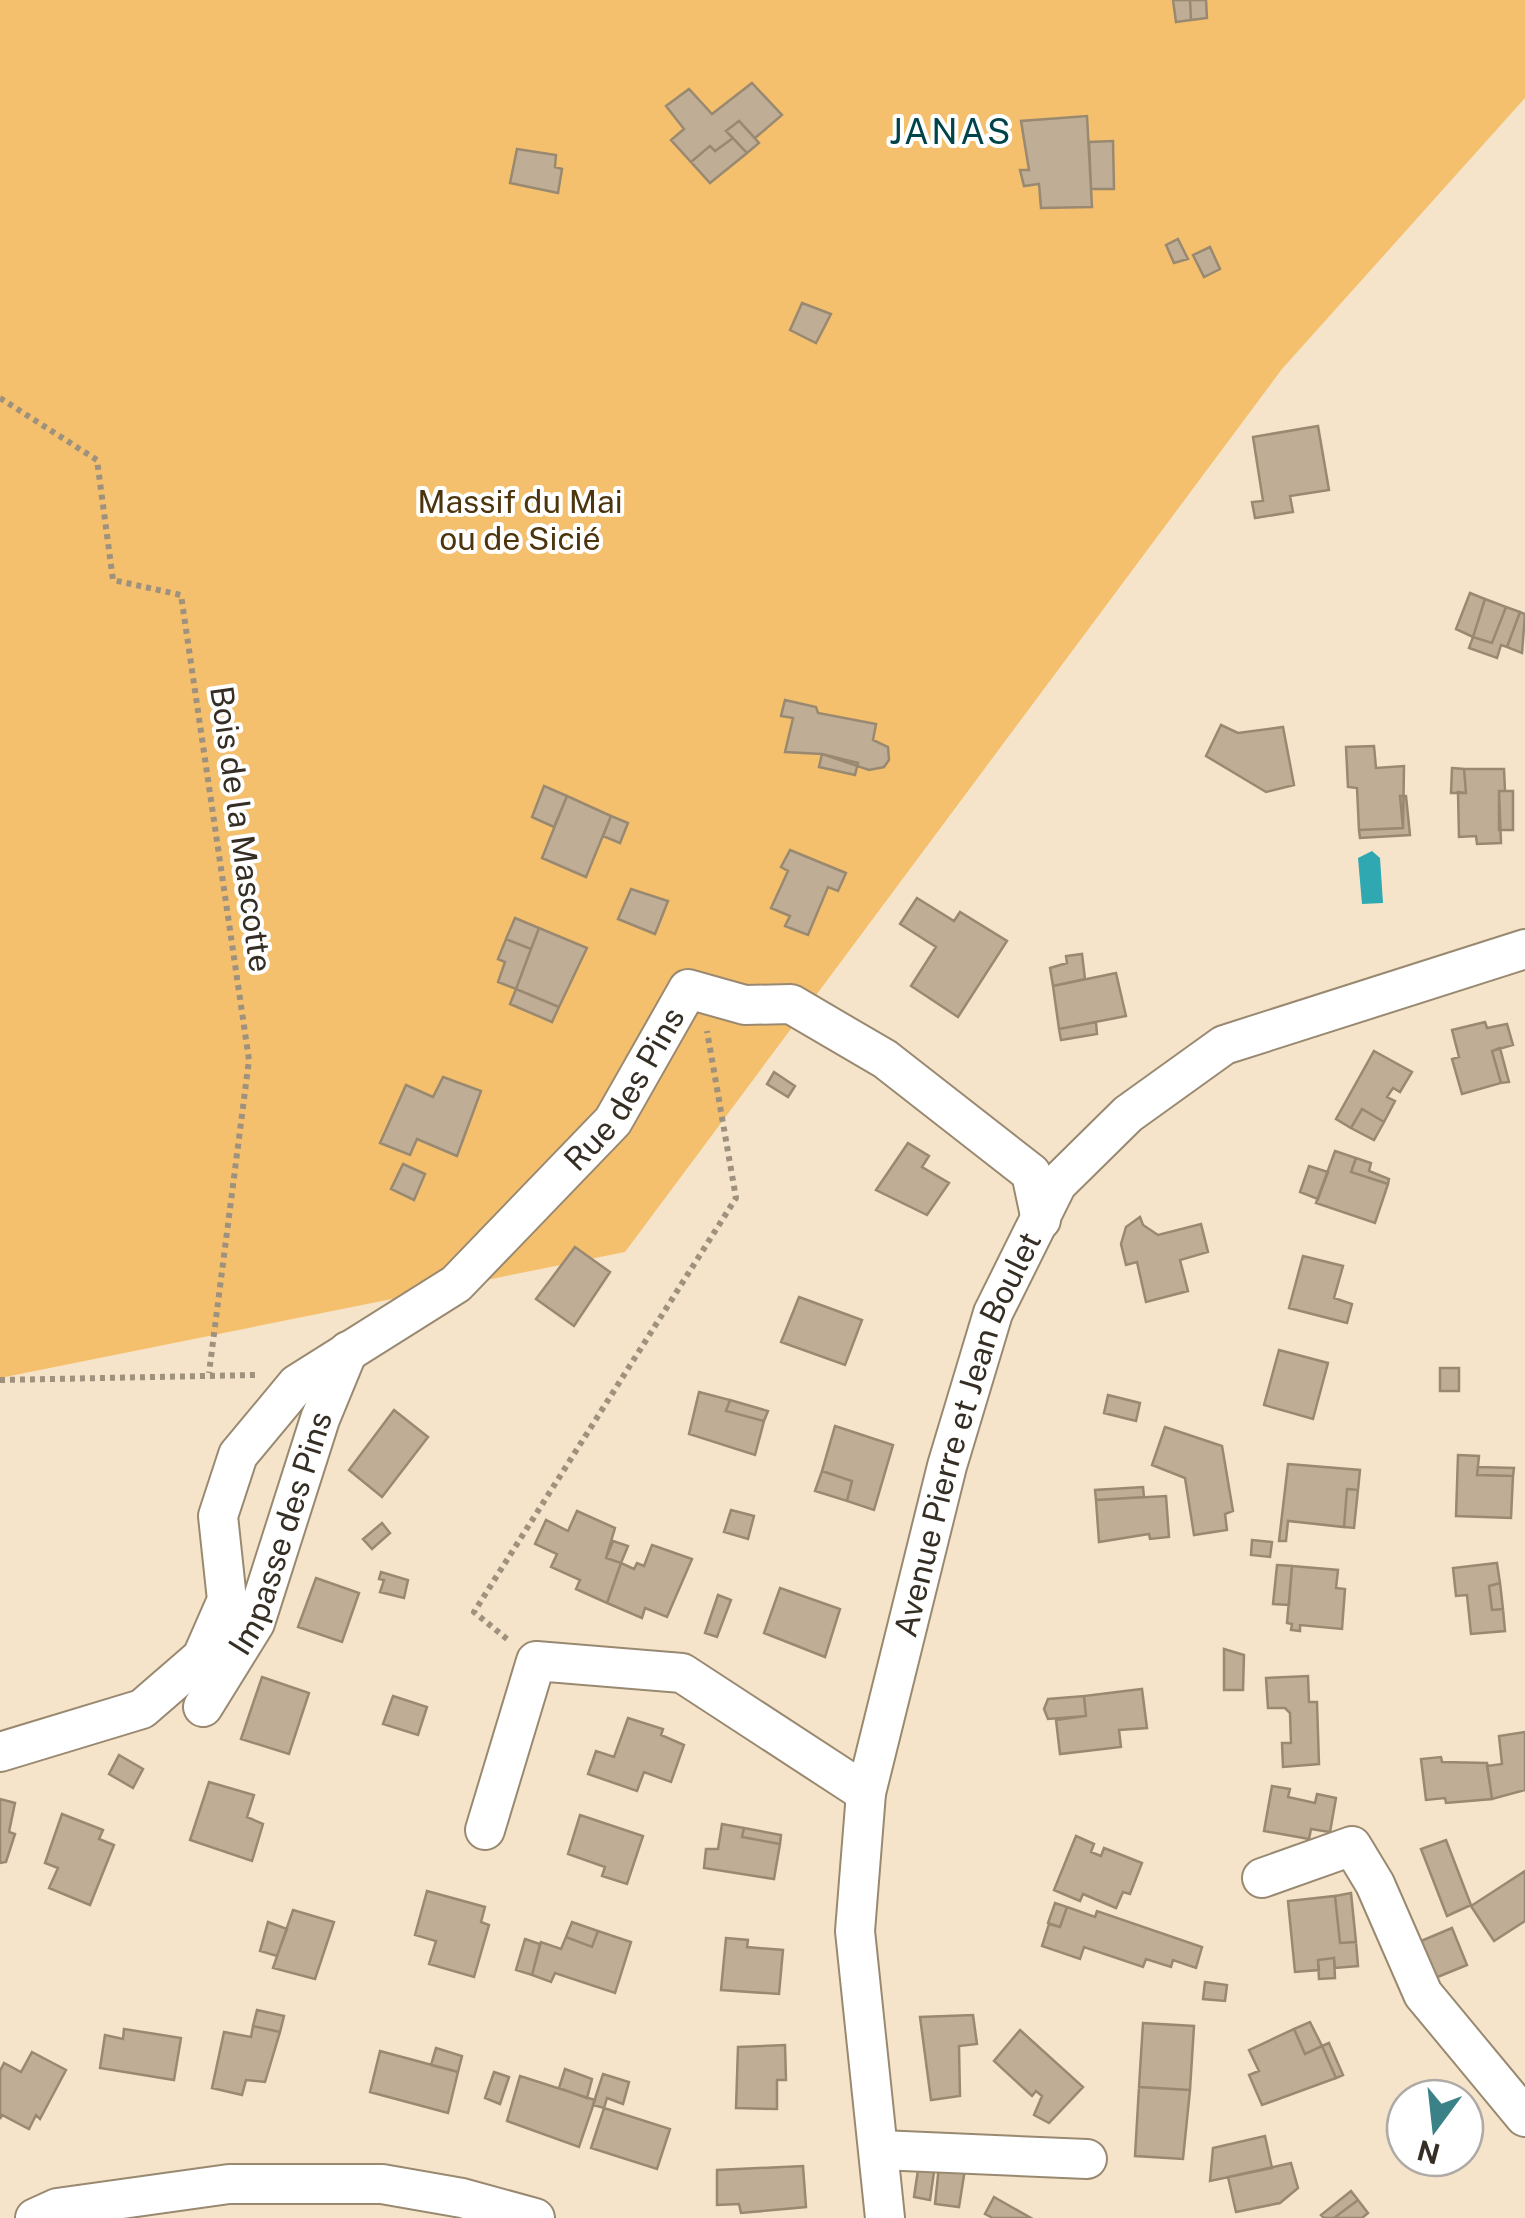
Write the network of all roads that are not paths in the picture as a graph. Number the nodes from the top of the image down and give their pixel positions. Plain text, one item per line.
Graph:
1 (1525, 949) edge
2 (1041, 1220) junction
3 (348, 1351) junction
4 (203, 1707) dead end
5 (0, 1752) edge
6 (866, 1793) junction
7 (485, 1830) dead end
8 (1262, 1878) dead end
9 (1525, 2116) edge
10 (880, 2150) junction
11 (1087, 2159) dead end
12 (35, 2218) edge
13 (535, 2218) edge
14 (886, 2218) edge

1 - 2 street, Avenue Pierre et Jean Boulet
2 - 3 street, Rue des Pins
2 - 6 street, Avenue Pierre et Jean Boulet
3 - 4 street, Impasse des Pins
3 - 5 street, Rue des Pins
6 - 7 street
6 - 10 street, Avenue Pierre et Jean Boulet
8 - 9 street
10 - 11 street
10 - 14 street, Avenue Pierre et Jean Boulet
12 - 13 street

